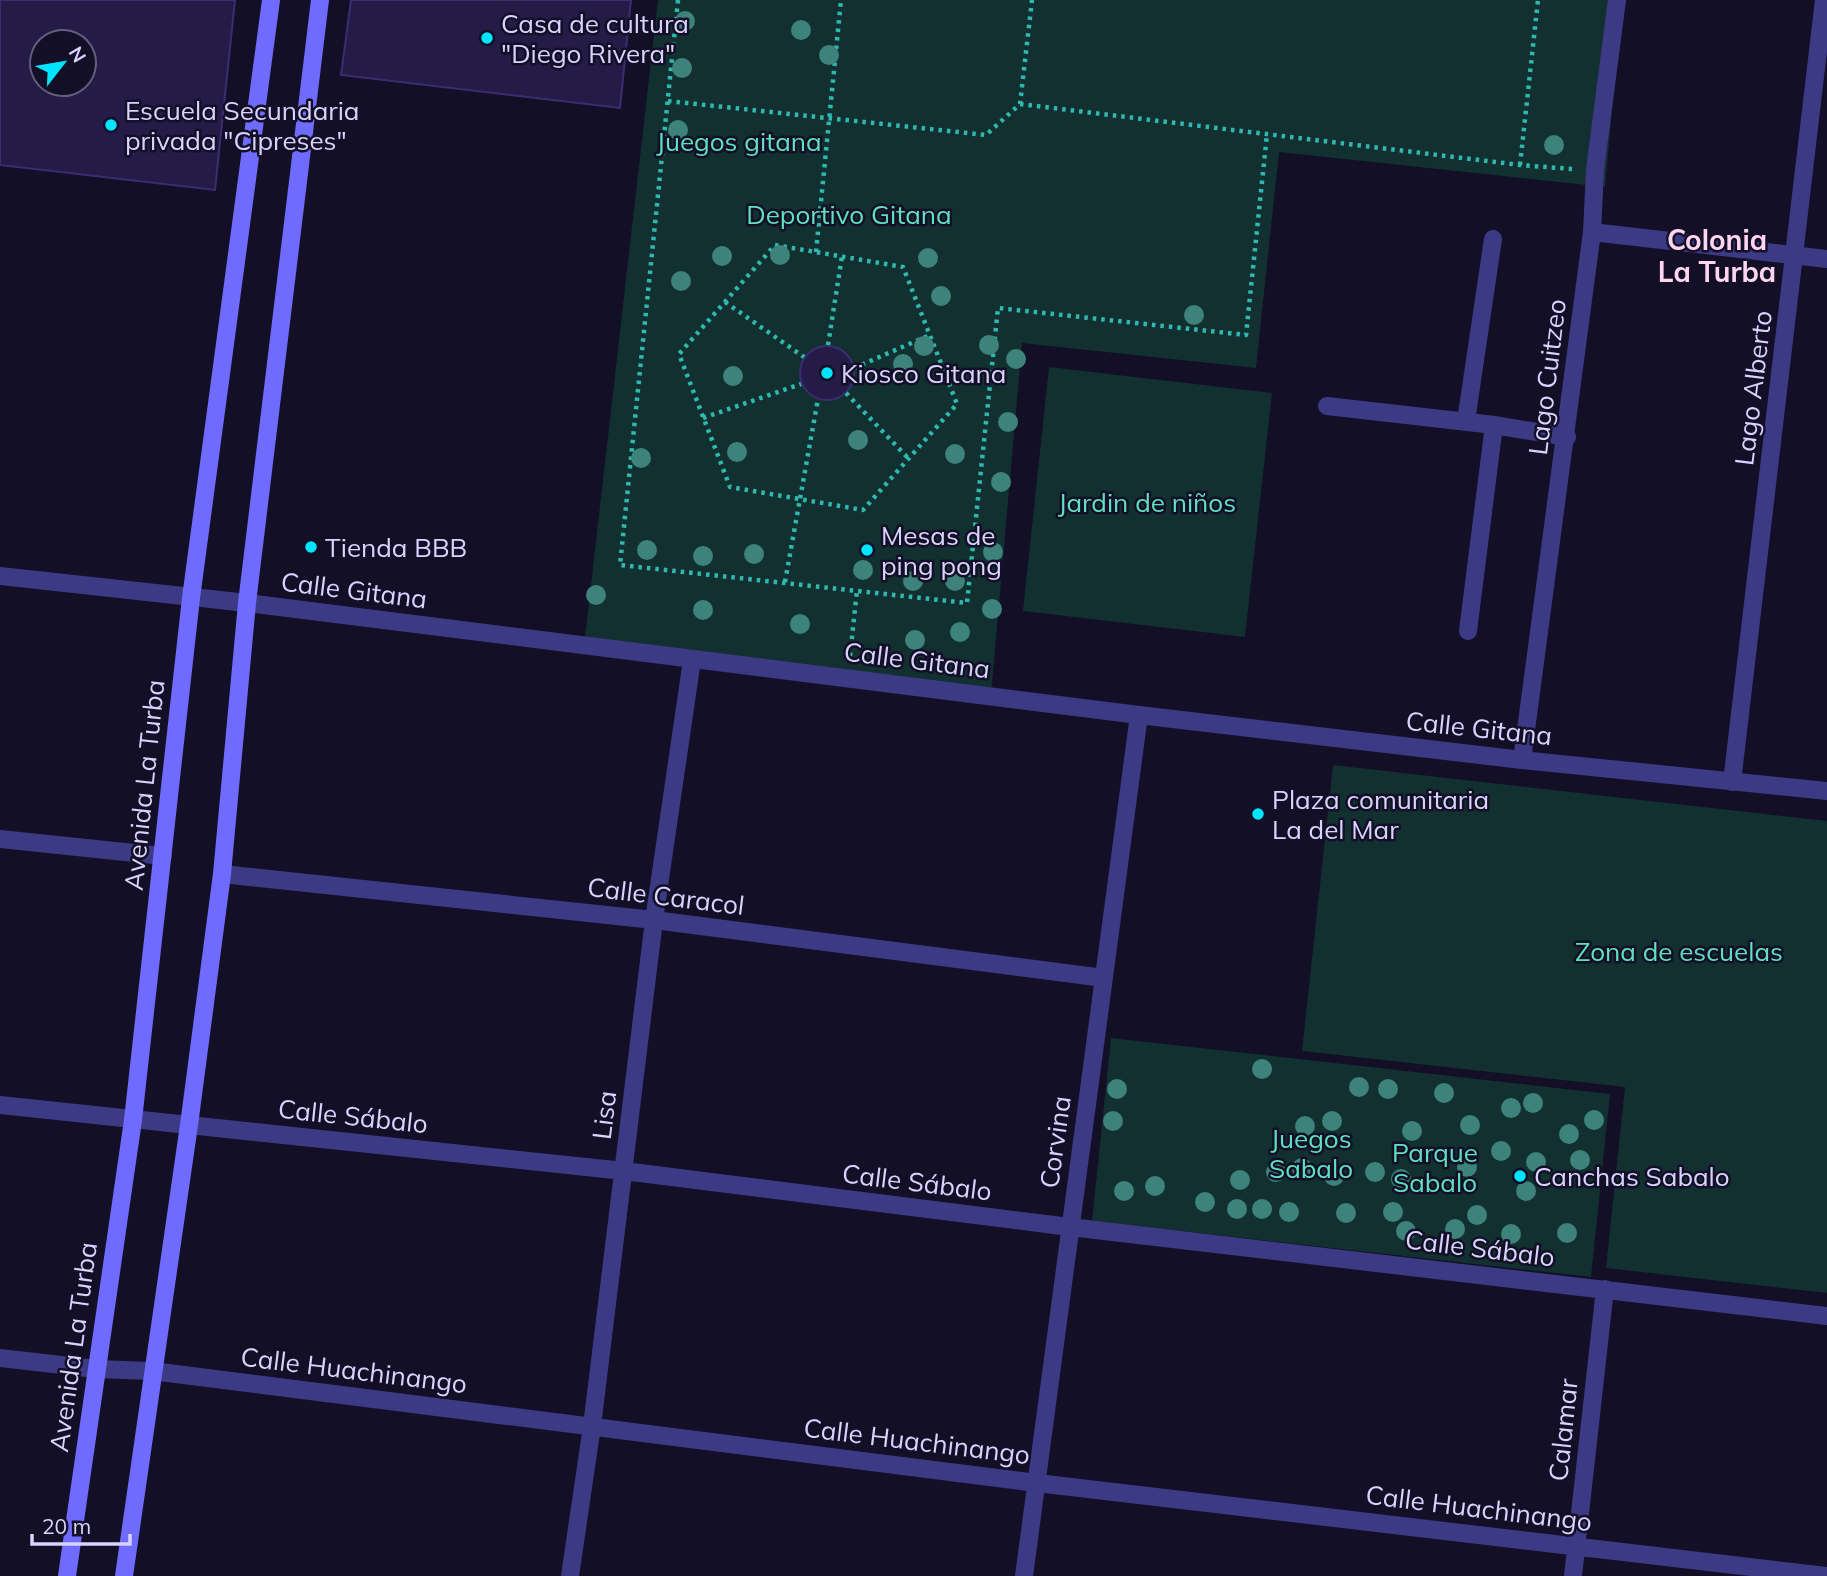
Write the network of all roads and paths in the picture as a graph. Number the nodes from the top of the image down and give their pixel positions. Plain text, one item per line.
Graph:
1 (271, 0) edge
2 (320, 0) edge
3 (678, 0) edge
4 (841, 0) edge
5 (1032, 0) edge
6 (1538, 0) edge
7 (1617, 0) edge
8 (1825, 0) edge
9 (668, 101) junction
10 (1020, 104) junction
11 (829, 118) junction
12 (1267, 134) junction
13 (1520, 165) junction
14 (1595, 170) junction
15 (1592, 232) junction
16 (1493, 239) dead end
17 (816, 252) junction
18 (1795, 256) junction
19 (842, 257) junction
20 (1827, 259) edge
21 (724, 302) junction
22 (930, 335) junction
23 (828, 345) dead end
24 (804, 357) dead end
25 (854, 368) dead end
26 (801, 384) dead end
27 (846, 393) dead end
28 (818, 399) dead end
29 (1327, 406) dead end
30 (703, 418) junction
31 (1466, 421) junction
32 (1494, 425) junction
33 (1567, 437) junction
34 (908, 458) junction
35 (801, 499) junction
36 (0, 576) edge
37 (785, 582) junction
38 (857, 590) junction
39 (191, 597) junction
40 (247, 603) junction
41 (1468, 631) dead end
42 (692, 660) junction
43 (848, 678) junction
44 (1139, 715) junction
45 (1522, 760) junction
46 (1732, 782) junction
47 (1827, 791) edge
48 (0, 839) edge
49 (163, 856) junction
50 (222, 874) junction
51 (654, 920) junction
52 (1104, 978) junction
53 (0, 1105) edge
54 (133, 1120) junction
55 (189, 1125) junction
56 (624, 1171) junction
57 (1070, 1227) junction
58 (1605, 1289) junction
59 (1827, 1316) edge
60 (0, 1358) edge
61 (96, 1369) junction
62 (152, 1371) junction
63 (592, 1426) junction
64 (1037, 1483) junction
65 (1577, 1546) junction
66 (67, 1576) edge
67 (124, 1576) edge
68 (570, 1576) edge
69 (1024, 1576) edge
70 (1573, 1576) edge
71 (1827, 1576) edge

1 - 39 main road, Avenida La Turba
2 - 40 main road
3 - 9 path
4 - 11 path
5 - 10 path
6 - 13 path
7 - 14 street, Lago Cuitzeo
8 - 18 street, Lago Alberto
9 - 11 path
9 - 37 path
10 - 11 path
10 - 12 path
11 - 17 path
12 - 13 path
12 - 38 path
13 - 14 path
14 - 15 street, Lago Cuitzeo
15 - 18 street
15 - 33 street, Lago Cuitzeo
16 - 31 street
17 - 19 path
17 - 21 path
18 - 20 street
18 - 46 street, Lago Alberto
19 - 22 path
19 - 23 path
21 - 24 path
21 - 30 path
22 - 25 path
22 - 34 path
26 - 30 path
27 - 34 path
28 - 35 path
29 - 31 street
30 - 35 path
31 - 32 street
32 - 33 street
32 - 41 street
33 - 45 street, Lago Cuitzeo
34 - 35 path
35 - 37 path
36 - 39 street, Calle Gitana
37 - 38 path
38 - 43 path
39 - 40 street, Calle Gitana
39 - 49 main road, Avenida La Turba
40 - 42 street, Calle Gitana
40 - 50 main road
42 - 43 street, Calle Gitana
42 - 51 street, Lisa
43 - 44 street, Calle Gitana
44 - 45 street, Calle Gitana
44 - 52 street, Corvina
45 - 46 street, Calle Gitana
46 - 47 street, Calle Gitana
48 - 49 street
49 - 54 main road, Avenida La Turba
50 - 51 street, Calle Caracol
50 - 55 main road
51 - 52 street, Calle Caracol
51 - 56 street, Lisa
52 - 57 street, Corvina
53 - 54 street, Calle Sábalo
54 - 55 street, Calle Sábalo
54 - 61 main road, Avenida La Turba
55 - 56 street, Calle Sábalo
55 - 62 main road
56 - 57 street, Calle Sábalo
56 - 63 street, Lisa
57 - 58 street, Calle Sábalo
57 - 64 street, Corvina
58 - 59 street, Calle Sábalo
58 - 65 street, Calamar
60 - 61 street, Calle Huachinango
61 - 62 street, Calle Huachinango
61 - 66 main road, Avenida La Turba
62 - 63 street, Calle Huachinango
62 - 67 main road
63 - 64 street, Calle Huachinango
63 - 68 street, Lisa
64 - 65 street, Calle Huachinango
64 - 69 street, Corvina
65 - 70 street, Calamar
65 - 71 street, Calle Huachinango

